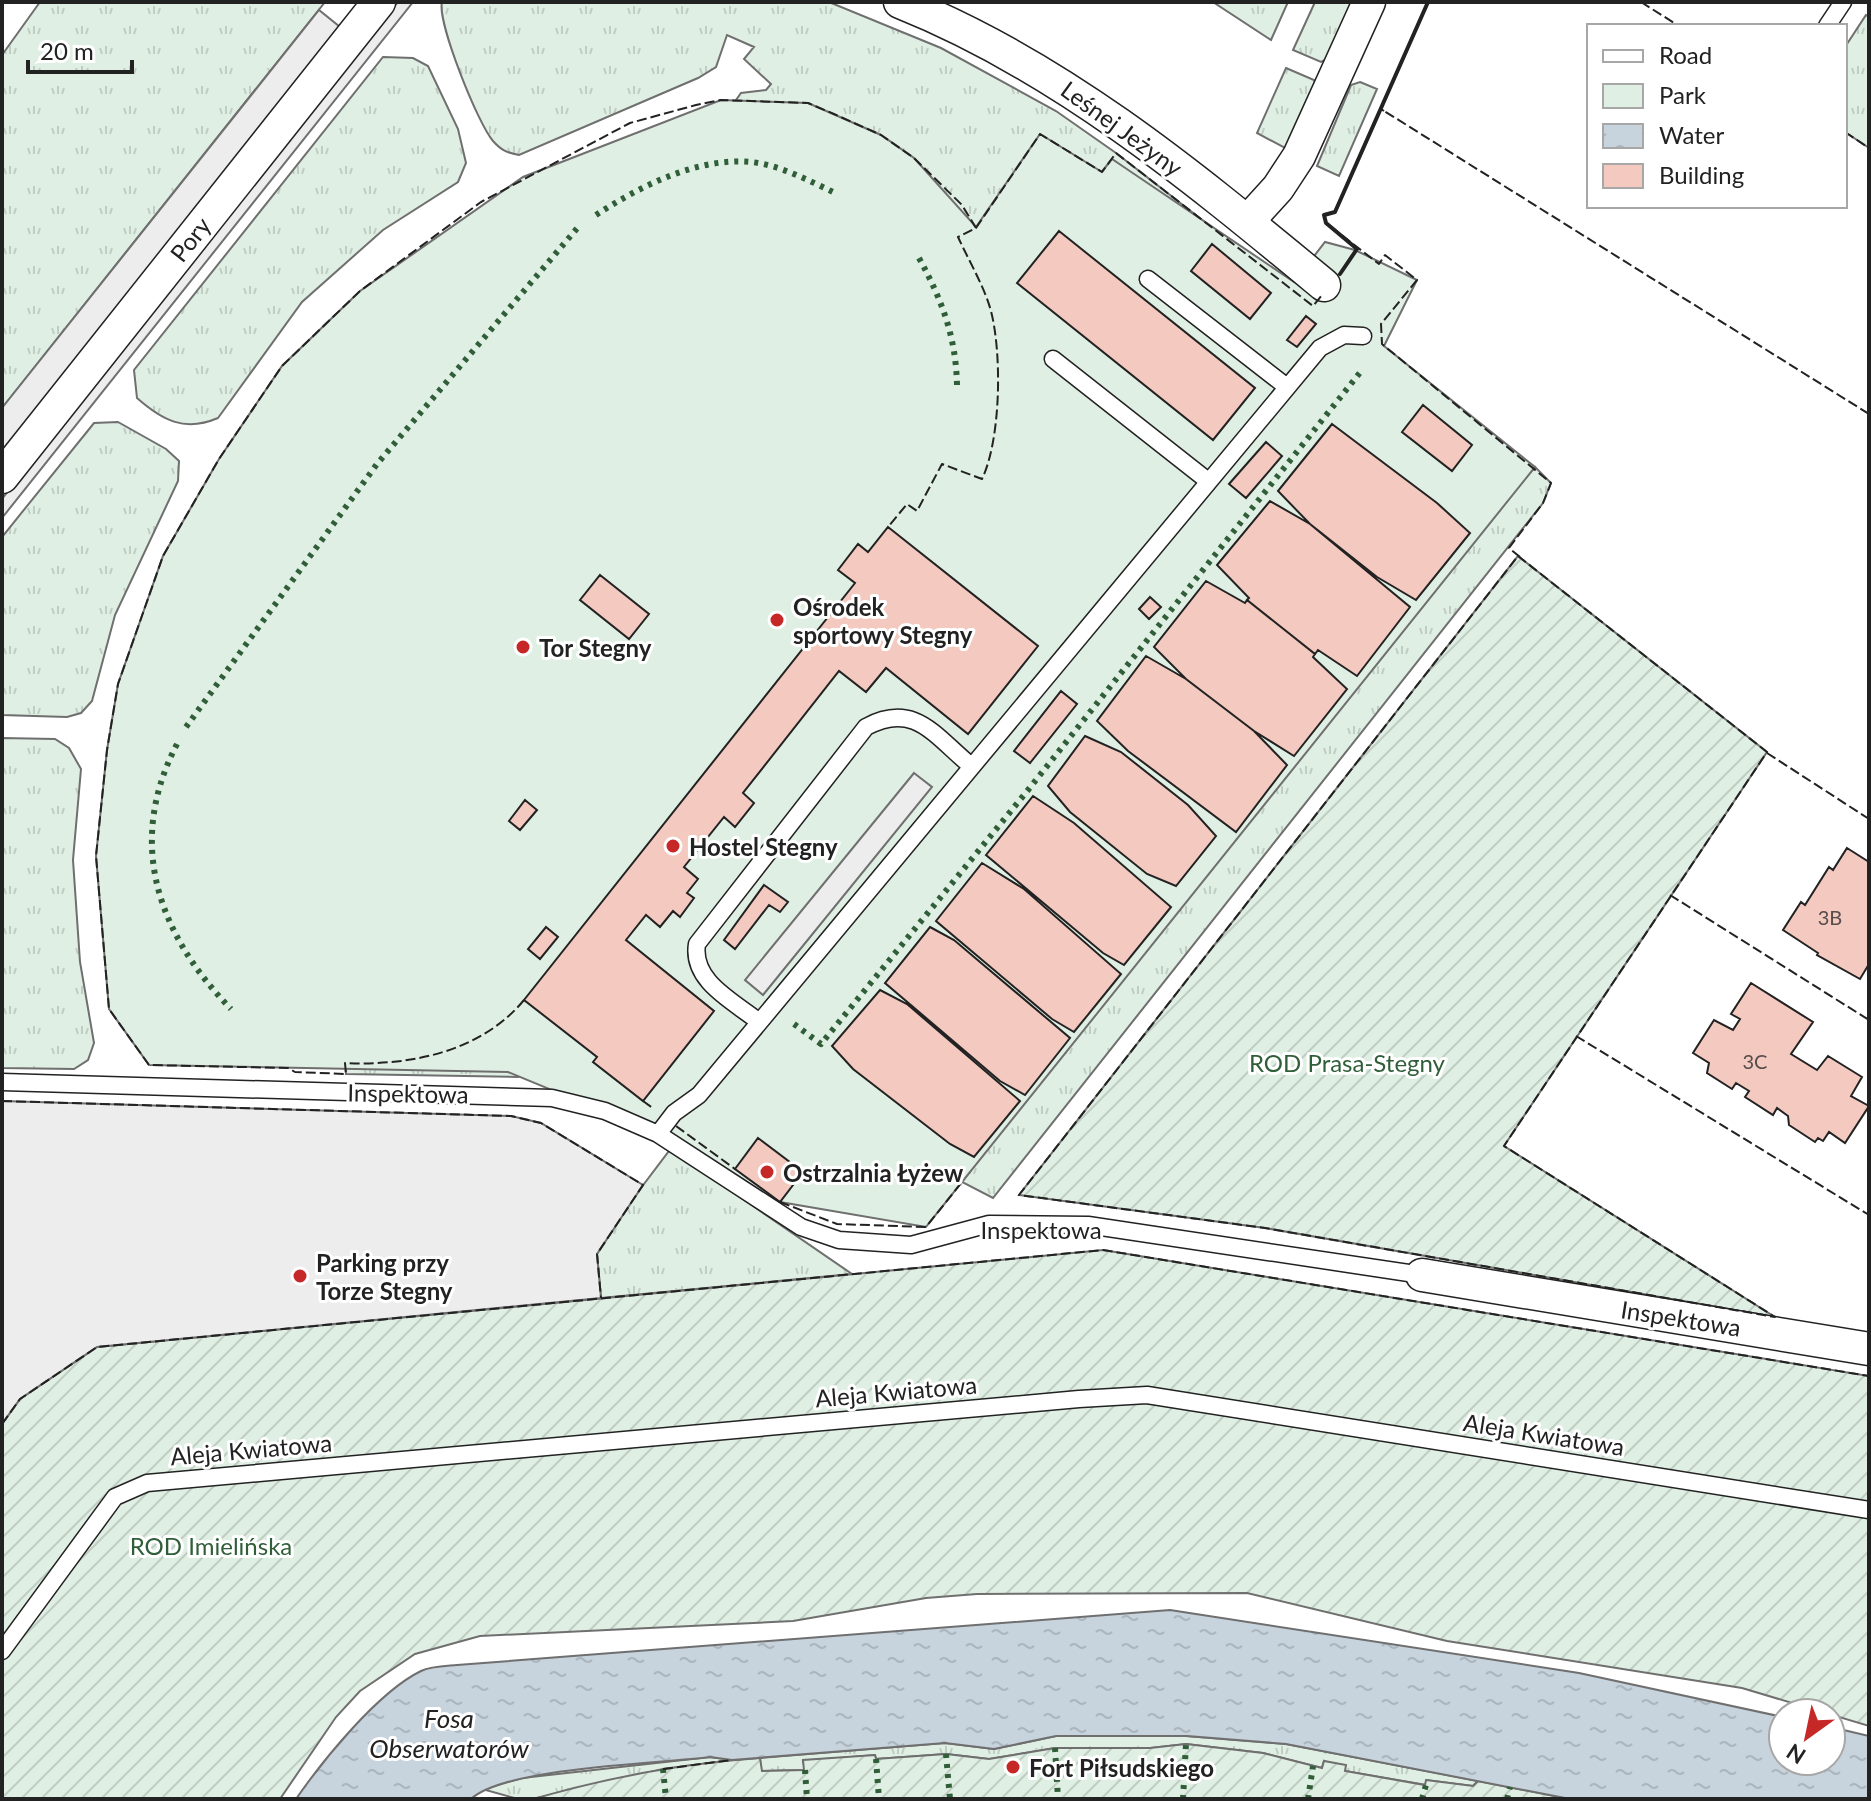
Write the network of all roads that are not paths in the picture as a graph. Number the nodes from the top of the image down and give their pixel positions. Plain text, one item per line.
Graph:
1 (379, 2) edge
2 (900, 2) edge
3 (1369, 2) edge
4 (1843, 2) edge
5 (1828, 24) edge
6 (1248, 221) junction
7 (1148, 279) dead end
8 (1324, 285) dead end
9 (1363, 336) dead end
10 (1053, 359) dead end
11 (1287, 387) junction
12 (2, 477) edge
13 (1208, 481) junction
14 (970, 765) junction
15 (758, 1021) junction
16 (2, 1082) edge
17 (658, 1134) junction
18 (1422, 1275) joint
19 (1869, 1349) edge
20 (1869, 1510) edge
21 (2, 1651) edge

1 - 12 street, Pory
2 - 6 street, Leśnej Jeżyny
3 - 6 street
4 - 5 lane
6 - 8 street, Leśnej Jeżyny
7 - 11 lane
9 - 11 lane
10 - 13 lane
11 - 13 lane
13 - 14 lane
14 - 15 lane
14 - 15 lane
15 - 17 lane
16 - 17 lane, Inspektowa
17 - 18 lane, Inspektowa
18 - 19 street, Inspektowa
20 - 21 lane, Aleja Kwiatowa

